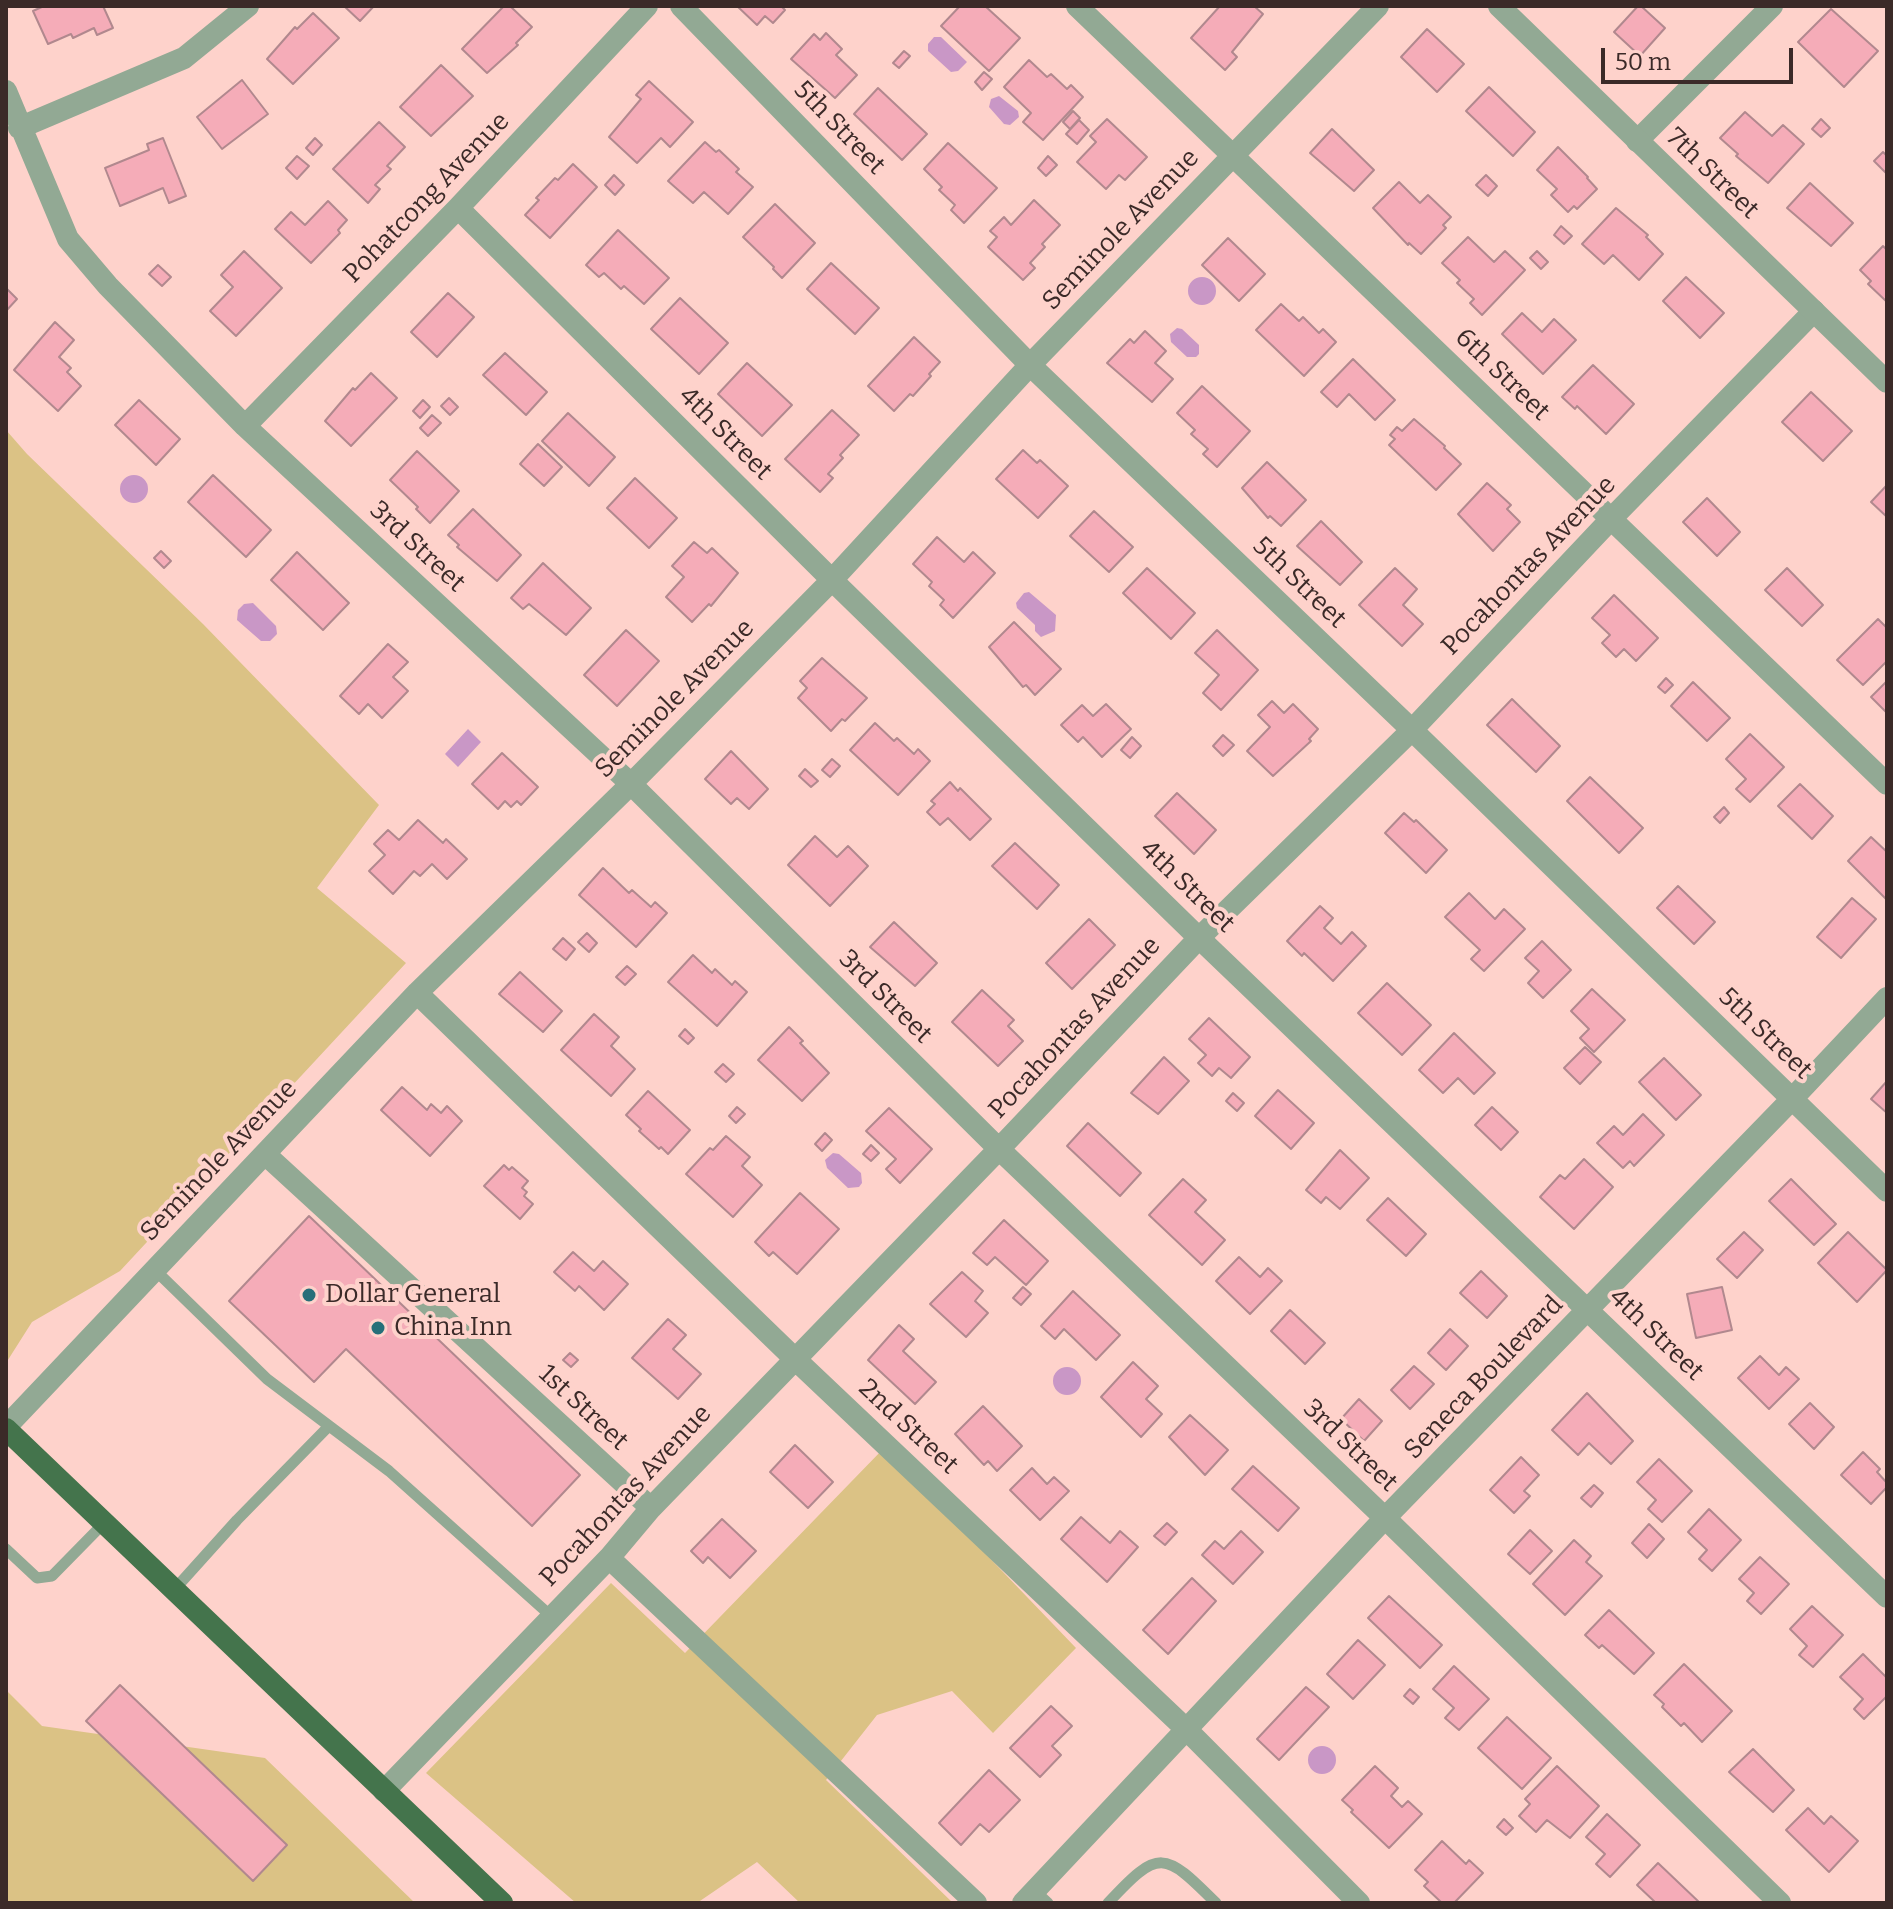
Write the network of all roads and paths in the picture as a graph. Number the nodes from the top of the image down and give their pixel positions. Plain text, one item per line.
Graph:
1 (248, 6) edge
2 (647, 6) edge
3 (681, 6) edge
4 (1077, 6) edge
5 (1378, 6) edge
6 (1499, 6) edge
7 (1772, 6) edge
8 (6, 91) edge
9 (19, 128) junction
10 (1637, 141) junction
11 (1233, 154) junction
12 (458, 208) junction
13 (1814, 311) junction
14 (1030, 365) junction
15 (1887, 382) edge
16 (245, 426) junction
17 (1611, 519) junction
18 (832, 580) junction
19 (1412, 730) junction
20 (631, 784) junction
21 (1887, 784) edge
22 (1199, 938) junction
23 (417, 993) junction
24 (1887, 998) edge
25 (1792, 1099) junction
26 (999, 1149) junction
27 (265, 1154) junction
28 (1887, 1191) edge
29 (154, 1269) junction
30 (1590, 1309) junction
31 (795, 1359) junction
32 (328, 1427) junction
33 (6, 1428) edge
34 (651, 1508) junction
35 (1385, 1518) junction
36 (104, 1523) junction
37 (6, 1549) edge
38 (609, 1558) junction
39 (174, 1590) junction
40 (1887, 1597) edge
41 (551, 1616) junction
42 (1186, 1729) junction
43 (384, 1791) junction
44 (1036, 1899) edge
45 (502, 1903) edge
46 (976, 1903) edge
47 (1108, 1903) edge
48 (1216, 1903) edge
49 (1359, 1903) edge
50 (1780, 1903) edge

1 - 9 street
2 - 12 street, Pohatcong Avenue
3 - 14 street, 5th Street
4 - 11 street, 6th Street
5 - 11 street, Seminole Avenue
6 - 10 street, 7th Street
7 - 10 street
8 - 9 street, 3rd Street
9 - 16 street, 3rd Street
10 - 13 street, 7th Street
11 - 14 street, Seminole Avenue
11 - 17 street, 6th Street
12 - 16 street, Pohatcong Avenue
12 - 18 street, 4th Street
13 - 15 street, 7th Street
13 - 17 street, Pocahontas Avenue
14 - 18 street, Seminole Avenue
14 - 19 street, 5th Street
16 - 20 street, 3rd Street
17 - 19 street, Pocahontas Avenue
17 - 21 street, 6th Street
18 - 20 street, Seminole Avenue
18 - 22 street, 4th Street
19 - 22 street, Pocahontas Avenue
19 - 25 street, 5th Street
20 - 23 street, Seminole Avenue
20 - 26 street, 3rd Street
22 - 26 street, Pocahontas Avenue
22 - 30 street, 4th Street
23 - 27 street, Seminole Avenue
23 - 31 street, 2nd Street
24 - 25 street, Seneca Boulevard
25 - 28 street, 5th Street
25 - 30 street, Seneca Boulevard
26 - 31 street, Pocahontas Avenue
26 - 35 street, 3rd Street
27 - 29 street, Seminole Avenue
27 - 34 street, 1st Street
29 - 32 lane
29 - 33 street, Seminole Avenue
30 - 35 street, Seneca Boulevard
30 - 40 street, 4th Street
31 - 34 street, Pocahontas Avenue
31 - 42 street, 2nd Street
32 - 39 lane
32 - 41 lane
33 - 36 highway
34 - 38 street, Pocahontas Avenue
35 - 42 street, Seneca Boulevard
35 - 50 street, 3rd Street
36 - 37 lane
36 - 39 highway
38 - 41 street, Pocahontas Avenue
38 - 46 street
39 - 43 highway
41 - 43 street, Pocahontas Avenue
42 - 44 street, Seneca Boulevard
42 - 49 street, 2nd Street
43 - 45 highway
47 - 48 lane

